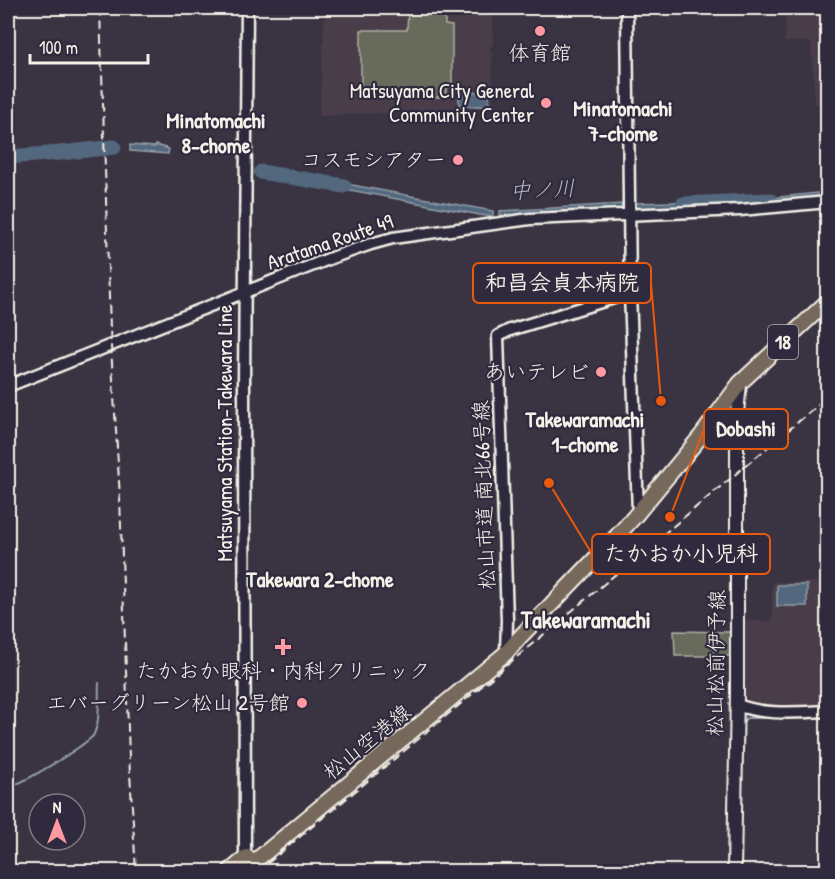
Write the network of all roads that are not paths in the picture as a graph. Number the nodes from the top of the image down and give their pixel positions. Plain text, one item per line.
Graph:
1 (247, 8) edge
2 (254, 8) edge
3 (627, 8) edge
4 (249, 123) junction
5 (828, 202) edge
6 (629, 209) junction
7 (248, 291) junction
8 (630, 293) junction
9 (828, 301) edge
10 (740, 383) junction
11 (8, 386) edge
12 (638, 512) junction
13 (506, 653) junction
14 (736, 704) junction
15 (828, 711) edge
16 (247, 863) edge
17 (229, 872) edge
18 (734, 872) edge

1 - 4 street, Matsuyama Station-Takewara Line
2 - 4 street, Matsuyama Station-Takewara Line
3 - 6 street
4 - 7 street, Matsuyama Station-Takewara Line
5 - 6 street, Aratama Route 49
6 - 7 street, Aratama Route 49
6 - 8 street
7 - 11 street, Aratama Route 49
7 - 16 street, Matsuyama Station-Takewara Line
8 - 12 street
8 - 13 street, 松山市道 南北66号線
9 - 10 main road, 松山空港線 / 18
10 - 12 main road, 松山空港線 / 18
10 - 14 main road, 松山松前伊予線
12 - 13 main road, 松山空港線 / 18
13 - 16 main road, 松山空港線 / 18
14 - 15 street
14 - 18 main road, 松山松前伊予線
16 - 17 main road, 松山空港線 / 18

